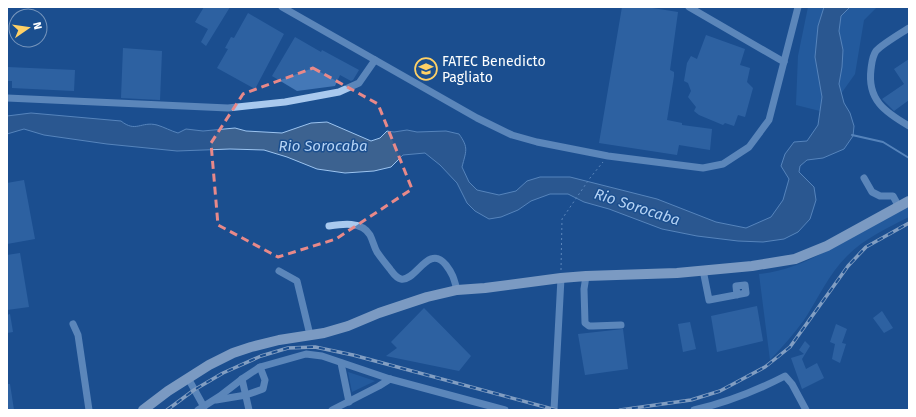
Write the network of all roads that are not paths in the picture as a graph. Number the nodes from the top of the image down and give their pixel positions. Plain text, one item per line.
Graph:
1 (282, 7) edge
2 (689, 7) edge
3 (798, 7) edge
4 (909, 28) edge
5 (375, 60) junction
6 (784, 62) junction
7 (7, 98) edge
8 (909, 126) edge
9 (864, 178) dead end
10 (909, 201) edge
11 (899, 207) junction
12 (329, 226) dead end
13 (703, 270) junction
14 (279, 271) dead end
15 (586, 276) junction
16 (561, 278) junction
17 (457, 290) junction
18 (737, 295) dead end
19 (73, 324) dead end
20 (621, 325) dead end
21 (310, 335) junction
22 (341, 363) junction
23 (260, 367) junction
24 (242, 379) junction
25 (390, 379) junction
26 (186, 380) junction
27 (246, 395) junction
28 (214, 400) junction
29 (348, 402) junction
30 (201, 408) edge
31 (89, 410) edge
32 (143, 410) edge
33 (153, 410) edge
34 (248, 410) edge
35 (332, 410) edge
36 (505, 410) edge
37 (554, 410) edge
38 (696, 410) edge
39 (806, 410) edge

1 - 5 street
2 - 6 street
3 - 6 street
4 - 8 street
5 - 6 street
5 - 7 street
9 - 11 street
10 - 11 main road
11 - 13 main road
12 - 17 street
13 - 15 main road
13 - 18 street
14 - 21 street
15 - 16 main road
15 - 20 street
16 - 17 main road
16 - 37 street
17 - 21 main road
19 - 31 street
21 - 26 main road
22 - 23 street
22 - 25 street
22 - 29 street
23 - 24 street
23 - 27 street
24 - 27 street
24 - 28 street
25 - 29 street
25 - 36 street
26 - 30 street
26 - 32 main road
26 - 33 main road
27 - 28 street
27 - 34 street
28 - 30 street
29 - 35 street
38 - 39 street

